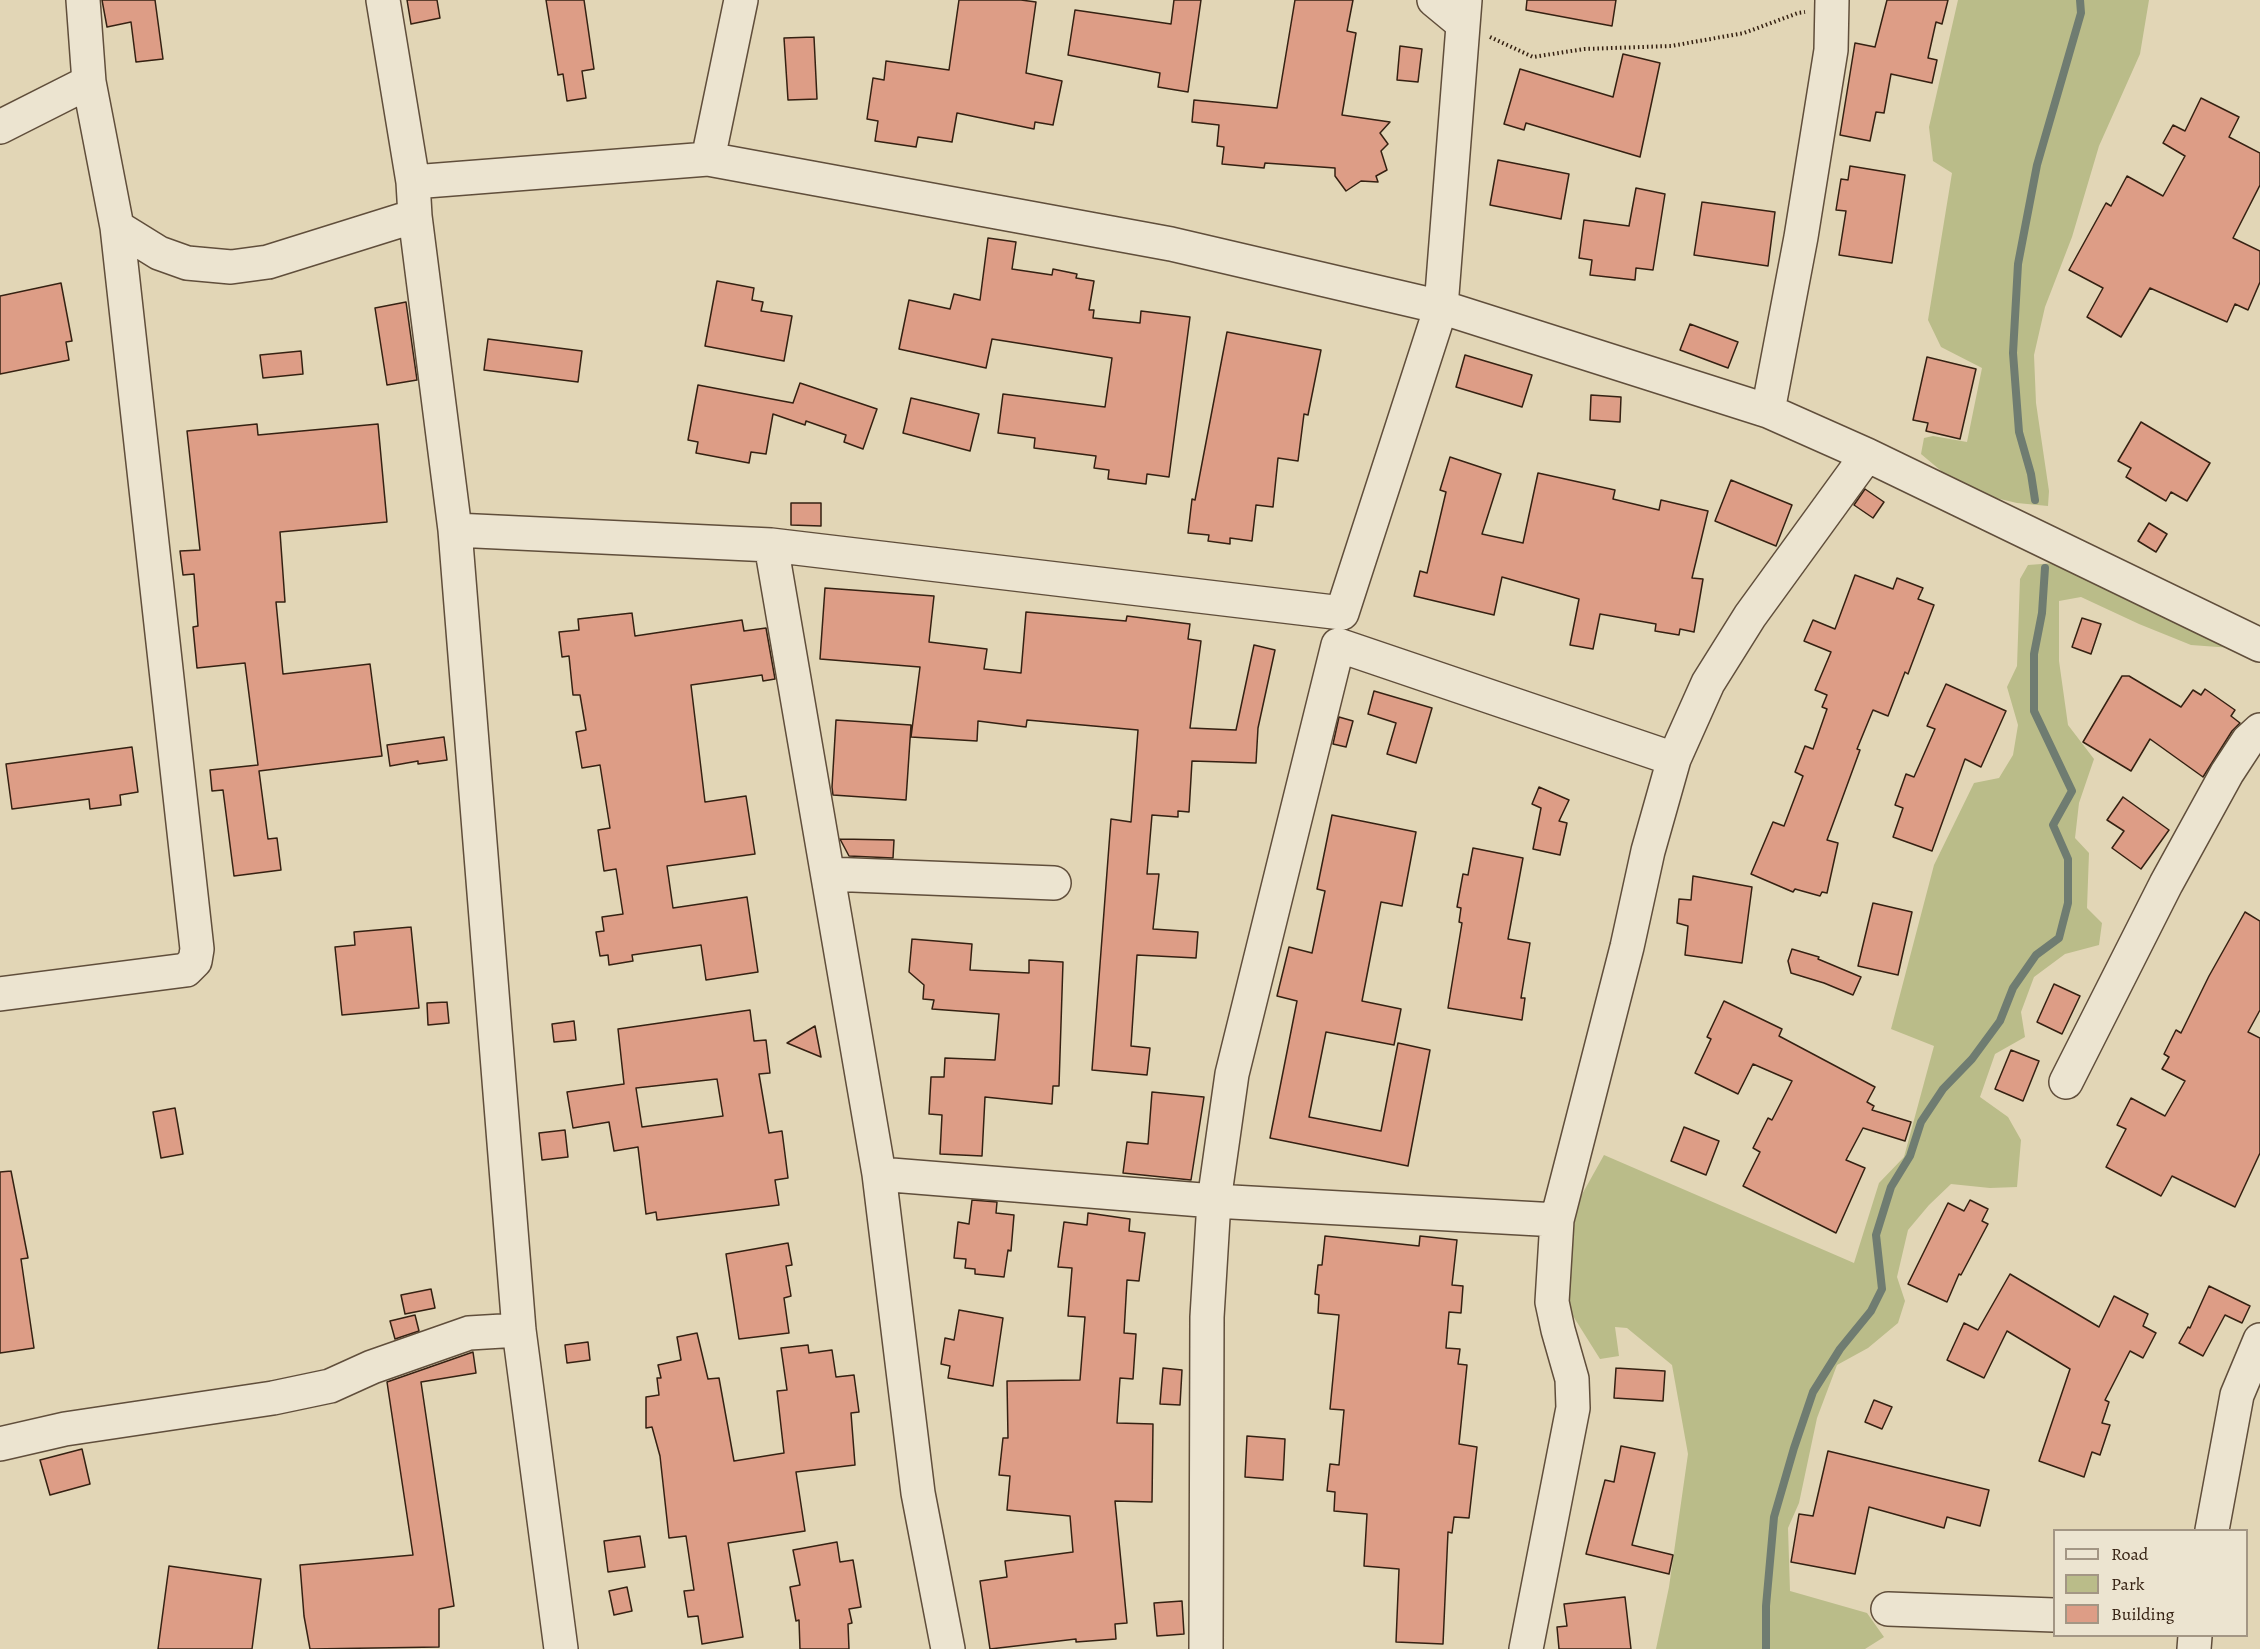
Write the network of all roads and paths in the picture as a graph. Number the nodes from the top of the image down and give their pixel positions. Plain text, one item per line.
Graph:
1 (83, 0) edge
2 (383, 0) edge
3 (741, 0) edge
4 (1434, 0) edge
5 (1832, 4) edge
6 (1464, 12) edge
7 (89, 82) junction
8 (0, 127) edge
9 (708, 159) junction
10 (413, 182) junction
11 (415, 216) junction
12 (117, 227) junction
13 (1441, 307) junction
14 (1768, 411) junction
15 (1867, 455) junction
16 (455, 530) junction
17 (771, 545) junction
18 (1340, 629) junction
19 (2260, 645) edge
20 (2260, 730) edge
21 (1674, 759) junction
22 (828, 874) junction
23 (1054, 883) dead end
24 (0, 994) edge
25 (2066, 1082) dead end
26 (879, 1174) junction
27 (1214, 1200) junction
28 (1557, 1220) junction
29 (519, 1330) junction
30 (2260, 1340) edge
31 (2253, 1374) edge
32 (0, 1444) edge
33 (2212, 1529) edge
34 (1888, 1609) dead end
35 (2053, 1615) edge
36 (561, 1649) edge
37 (948, 1649) edge
38 (1206, 1649) edge
39 (1526, 1649) edge

1 - 7 street
2 - 10 street
3 - 9 street
4 - 6 street
5 - 6 path
5 - 14 street
6 - 13 street
7 - 8 street
7 - 12 street
9 - 10 street
9 - 13 street
10 - 11 street
11 - 12 street
11 - 16 street
12 - 24 street
13 - 14 street
13 - 18 street
14 - 15 street
15 - 19 street
15 - 21 street
16 - 17 street
16 - 29 street
17 - 18 street
17 - 22 street
18 - 21 street
18 - 27 street
20 - 25 street
21 - 28 street
22 - 23 street
22 - 26 street
26 - 27 street
26 - 37 street
27 - 28 street
27 - 38 street
28 - 39 street
29 - 32 street
29 - 36 street
30 - 31 street
31 - 33 street
34 - 35 street

